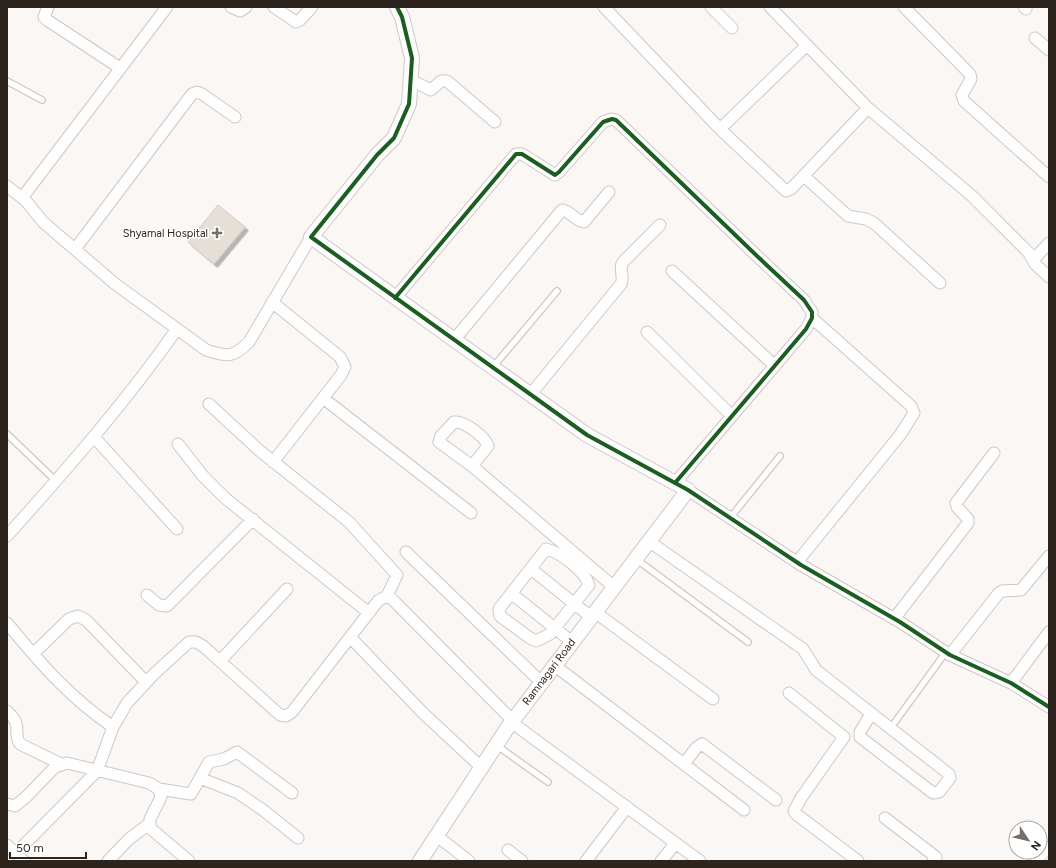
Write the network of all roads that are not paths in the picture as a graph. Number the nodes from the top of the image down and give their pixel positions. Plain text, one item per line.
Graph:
1 (48, 7) edge
2 (166, 7) edge
3 (231, 7) edge
4 (246, 7) edge
5 (274, 7) edge
6 (312, 7) edge
7 (397, 7) edge
8 (604, 7) edge
9 (711, 7) edge
10 (770, 7) edge
11 (904, 7) edge
12 (732, 28) dead end
13 (1035, 38) dead end
14 (807, 45) junction
15 (1049, 50) edge
16 (120, 68) junction
17 (411, 80) junction
18 (7, 81) edge
19 (42, 100) dead end
20 (868, 108) junction
21 (235, 117) dead end
22 (495, 122) dead end
23 (720, 129) junction
24 (804, 176) junction
25 (1049, 177) edge
26 (7, 186) edge
27 (610, 192) dead end
28 (22, 198) junction
29 (660, 225) dead end
30 (312, 237) junction
31 (1049, 243) edge
32 (75, 249) junction
33 (1032, 260) junction
34 (672, 272) dead end
35 (1049, 277) edge
36 (940, 283) dead end
37 (557, 291) dead end
38 (395, 298) junction
39 (272, 302) junction
40 (812, 318) junction
41 (176, 330) junction
42 (647, 332) dead end
43 (454, 340) junction
44 (775, 366) junction
45 (492, 368) junction
46 (530, 395) junction
47 (323, 398) junction
48 (209, 404) dead end
49 (732, 416) junction
50 (7, 434) edge
51 (94, 437) junction
52 (178, 444) dead end
53 (994, 453) dead end
54 (780, 456) dead end
55 (273, 462) junction
56 (472, 466) dead end
57 (56, 481) junction
58 (675, 483) junction
59 (688, 490) junction
60 (471, 513) dead end
61 (730, 518) junction
62 (253, 520) junction
63 (177, 529) dead end
64 (7, 536) edge
65 (650, 542) junction
66 (406, 552) dead end
67 (1049, 556) edge
68 (636, 559) junction
69 (797, 562) junction
70 (531, 569) junction
71 (614, 587) junction
72 (288, 589) dead end
73 (511, 593) junction
74 (147, 595) dead end
75 (387, 596) junction
76 (574, 604) junction
77 (368, 613) junction
78 (593, 615) junction
79 (894, 619) junction
80 (7, 623) edge
81 (555, 628) junction
82 (1049, 632) edge
83 (350, 637) junction
84 (572, 642) junction
85 (748, 642) dead end
86 (33, 654) junction
87 (948, 654) junction
88 (220, 661) junction
89 (554, 665) junction
90 (146, 682) junction
91 (541, 682) junction
92 (1011, 683) junction
93 (789, 693) dead end
94 (713, 699) dead end
95 (1049, 707) edge
96 (7, 711) edge
97 (871, 714) junction
98 (512, 721) junction
99 (895, 722) dead end
100 (113, 727) junction
101 (496, 745) junction
102 (61, 764) junction
103 (684, 764) junction
104 (481, 767) junction
105 (97, 771) junction
106 (200, 778) junction
107 (548, 782) dead end
108 (159, 789) junction
109 (292, 793) dead end
110 (776, 800) dead end
111 (7, 804) edge
112 (627, 807) junction
113 (744, 810) dead end
114 (885, 818) dead end
115 (149, 824) junction
116 (437, 836) junction
117 (298, 838) dead end
118 (676, 843) junction
119 (7, 845) edge
120 (1049, 847) edge
121 (508, 850) dead end
122 (16, 853) junction
123 (24, 861) edge
124 (108, 861) edge
125 (189, 861) edge
126 (420, 861) edge
127 (469, 861) edge
128 (522, 861) edge
129 (586, 861) edge
130 (661, 861) edge
131 (700, 861) edge
132 (858, 861) edge
133 (933, 861) edge
134 (1035, 861) edge

1 - 16 street
2 - 16 street
3 - 4 street
5 - 6 street
7 - 17 street
8 - 23 street
9 - 12 street
10 - 14 street
11 - 25 street
13 - 15 street
14 - 20 street
14 - 23 street
16 - 28 street
17 - 22 street
17 - 30 street
18 - 19 lane
20 - 24 street
20 - 33 street
21 - 32 street
23 - 24 street
24 - 36 street
26 - 28 street
27 - 43 street
28 - 32 street
29 - 46 street
30 - 38 street
30 - 39 street
31 - 33 street
32 - 41 street
33 - 35 street
34 - 44 street
37 - 45 lane
38 - 40 street
38 - 43 street
39 - 41 street
39 - 47 street
40 - 44 street
40 - 69 street
41 - 51 street
42 - 49 street
43 - 45 street
44 - 49 street
45 - 46 street
46 - 58 street
47 - 55 street
47 - 60 street
48 - 55 street
49 - 58 street
50 - 57 lane
51 - 57 street
51 - 63 street
52 - 62 street
53 - 79 street
54 - 61 lane
55 - 75 street
56 - 71 street
57 - 64 street
58 - 59 street
59 - 61 street
59 - 65 street, Ramnagari Road
61 - 69 street
62 - 74 street
62 - 77 street
65 - 68 street, Ramnagari Road
65 - 97 street
66 - 91 street
67 - 87 street
68 - 71 street, Ramnagari Road
68 - 85 lane
69 - 79 street
70 - 73 street
70 - 76 street
70 - 76 street
71 - 78 street, Ramnagari Road
72 - 88 street
73 - 81 street
73 - 81 street
75 - 77 street
75 - 98 street
76 - 78 street
76 - 81 street
77 - 83 street
78 - 84 street, Ramnagari Road
78 - 94 street
79 - 87 street
80 - 86 street
81 - 84 street
82 - 92 street
83 - 88 street
83 - 104 street
84 - 89 street, Ramnagari Road
86 - 90 street
86 - 100 street
87 - 92 street
87 - 99 lane
88 - 90 street
89 - 91 street, Ramnagari Road
89 - 103 street
90 - 100 street
91 - 98 street, Ramnagari Road
92 - 95 street
93 - 132 street
96 - 102 street
97 - 97 street
98 - 101 street, Ramnagari Road
98 - 112 street
100 - 105 street
101 - 104 street, Ramnagari Road
101 - 107 lane
102 - 105 street
102 - 111 street
103 - 110 street
103 - 113 street
104 - 116 street, Ramnagari Road
105 - 108 street
105 - 122 street
106 - 108 street
106 - 109 street
106 - 117 street
108 - 115 street
112 - 118 street
112 - 129 street
114 - 133 street
115 - 124 street
115 - 125 street
116 - 126 street, Ramnagari Road
116 - 127 street
118 - 130 street
118 - 131 street
119 - 122 street
120 - 134 street
121 - 128 street
122 - 123 street

